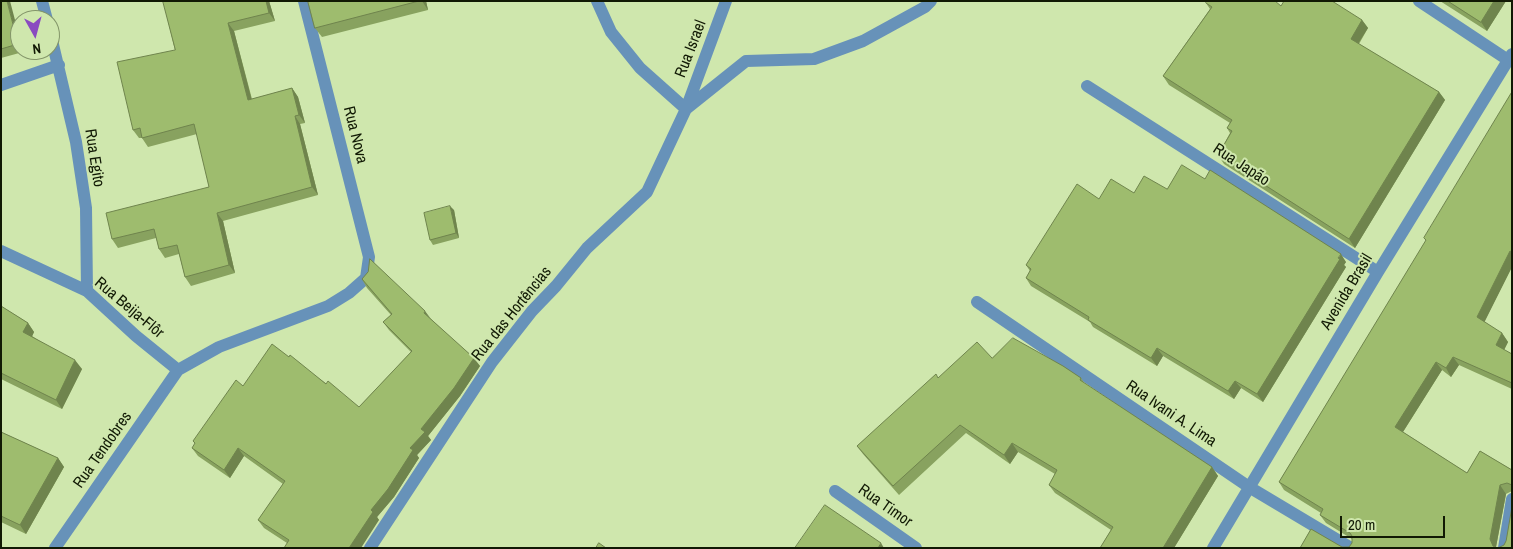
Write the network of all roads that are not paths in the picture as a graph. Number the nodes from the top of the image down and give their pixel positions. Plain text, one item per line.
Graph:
1 (304, 1) edge
2 (597, 1) edge
3 (726, 1) edge
4 (930, 1) edge
5 (1419, 1) edge
6 (1510, 57) edge
7 (58, 60) edge
8 (59, 65) junction
9 (1, 85) edge
10 (1087, 86) dead end
11 (686, 109) junction
12 (1, 251) edge
13 (1378, 272) junction
14 (87, 291) junction
15 (977, 302) dead end
16 (178, 370) junction
17 (1249, 487) junction
18 (835, 491) dead end
19 (1512, 499) edge
20 (55, 548) edge
21 (370, 548) edge
22 (916, 548) edge
23 (1213, 548) edge
24 (1351, 548) edge
25 (1504, 548) edge

1 - 16 street, Rua Nova
2 - 11 street
3 - 11 street, Rua Israel
4 - 11 street
5 - 6 street
6 - 13 street, Avenida Brasil
7 - 8 street, Rua Egito
8 - 9 street
8 - 14 street, Rua Egito
10 - 13 street, Rua Japão
11 - 21 street, Rua das Hortências
12 - 14 street, Rua Beija-Flôr
13 - 17 street, Avenida Brasil
14 - 16 street, Rua Beija-Flôr
15 - 17 street, Rua Ivani A. Lima
16 - 20 street, Rua Tendobres
17 - 23 street, Avenida Brasil
17 - 24 street, Rua Ivani A. Lima
18 - 22 street, Rua Timor
19 - 25 street

